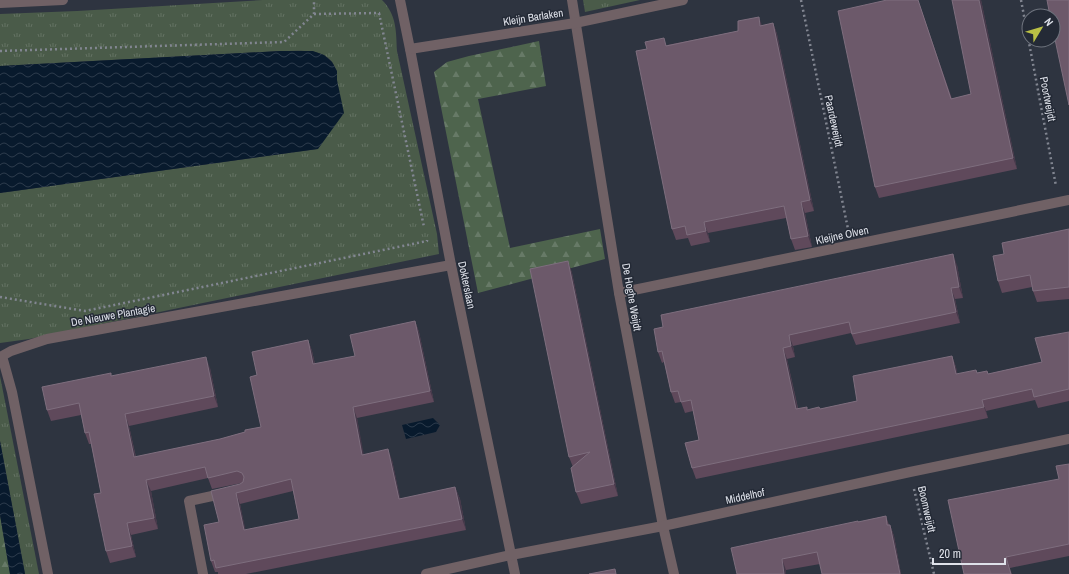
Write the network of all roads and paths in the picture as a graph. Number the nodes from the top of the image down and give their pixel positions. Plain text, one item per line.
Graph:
1 (63, 0) edge
2 (314, 0) edge
3 (400, 0) edge
4 (572, 0) edge
5 (683, 0) edge
6 (801, 0) edge
7 (1021, 0) edge
8 (0, 3) edge
9 (314, 14) junction
10 (576, 23) junction
11 (410, 49) junction
12 (0, 51) edge
13 (1064, 201) edge
14 (851, 245) junction
15 (450, 265) junction
16 (619, 292) junction
17 (0, 297) edge
18 (1069, 439) edge
19 (910, 472) junction
20 (235, 491) edge
21 (664, 526) junction
22 (511, 555) junction
23 (48, 574) edge
24 (203, 574) edge
25 (426, 574) edge
26 (515, 574) edge
27 (674, 574) edge
28 (934, 574) edge

1 - 8 street
2 - 9 path
3 - 11 street, Dokterslaan
4 - 10 street, De Hoghe Weijdt
5 - 10 street, Kleijn Barlaken
6 - 14 path, Paardeweijdt
7 - 13 path, Poortweijdt
9 - 12 path
9 - 17 path
10 - 11 street, Kleijn Barlaken
10 - 16 street, De Hoghe Weijdt
11 - 15 street, Dokterslaan
13 - 14 street, Kleijne Olven
14 - 16 street, Kleijne Olven
15 - 22 street, Dokterslaan
15 - 23 street, De Nieuwe Plantagie
16 - 21 street, De Hoghe Weijdt
18 - 19 street, Middelhof
19 - 21 street, Middelhof
19 - 28 path, Boomweijdt
20 - 24 street
21 - 22 street, Middelhof
21 - 27 street, De Hoghe Weijdt
22 - 25 street, Middelhof
22 - 26 street, Dokterslaan

